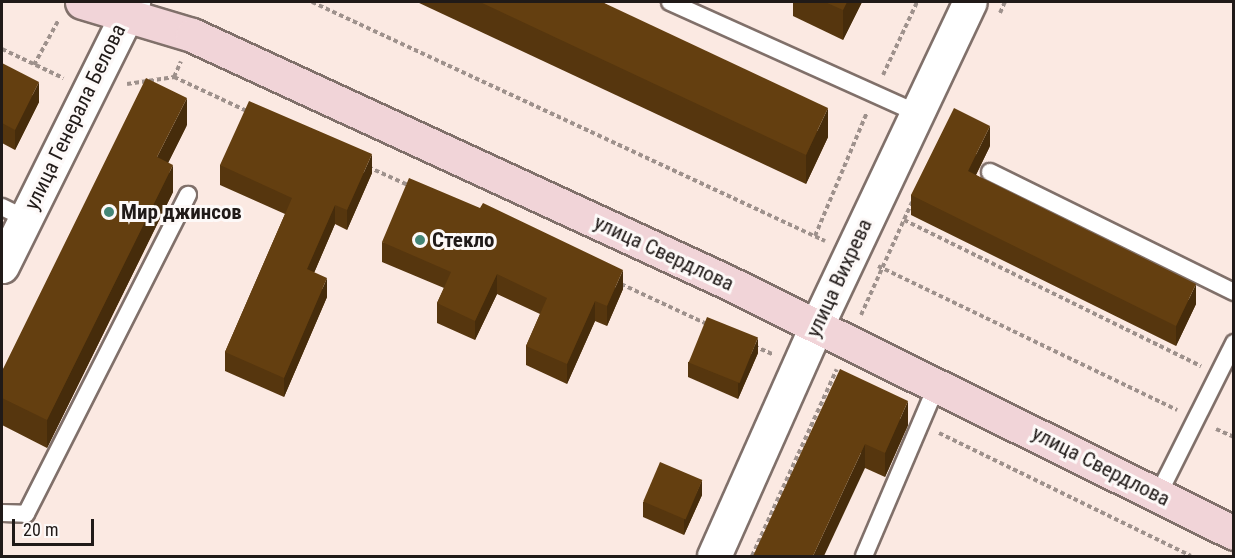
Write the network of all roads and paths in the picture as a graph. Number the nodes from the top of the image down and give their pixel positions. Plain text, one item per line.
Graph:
1 (312, 2) edge
2 (670, 2) edge
3 (917, 2) edge
4 (969, 2) edge
5 (1005, 2) edge
6 (73, 7) edge
7 (130, 7) edge
8 (996, 22) dead end
9 (2, 49) edge
10 (34, 65) junction
11 (86, 90) junction
12 (875, 94) junction
13 (917, 113) junction
14 (260, 117) edge
15 (357, 162) edge
16 (990, 171) dead end
17 (422, 192) edge
18 (188, 195) dead end
19 (914, 199) edge
20 (13, 212) edge
21 (904, 220) junction
22 (815, 236) junction
23 (851, 253) junction
24 (2, 266) edge
25 (882, 268) junction
26 (615, 282) edge
27 (1233, 291) edge
28 (817, 325) junction
29 (712, 327) edge
30 (849, 341) junction
31 (744, 342) edge
32 (1233, 343) edge
33 (798, 366) junction
34 (1218, 375) junction
35 (831, 381) junction
36 (937, 385) junction
37 (842, 386) edge
38 (1196, 419) junction
39 (922, 425) junction
40 (1233, 437) edge
41 (1158, 495) junction
42 (2, 513) edge
43 (1233, 533) edge
44 (714, 556) edge
45 (752, 556) edge
46 (864, 556) edge
47 (1191, 556) edge

1 - 22 path
2 - 12 lane
3 - 12 path
4 - 13 street, улица Вихрева
5 - 8 path
6 - 7 main road, улица Свердлова
6 - 10 path
7 - 11 street, улица Генерала Белова
7 - 28 main road, улица Свердлова
9 - 10 path
10 - 11 path
11 - 14 path
11 - 20 street, улица Генерала Белова
12 - 13 lane
12 - 22 path
13 - 23 street, улица Вихрева
15 - 17 path
16 - 27 lane
18 - 42 lane
19 - 21 path
20 - 24 street, улица Генерала Белова
21 - 25 path
21 - 34 path
22 - 23 path
23 - 25 path
23 - 28 street, улица Вихрева
25 - 30 path
25 - 38 path
26 - 29 path
28 - 30 main road, улица Свердлова
28 - 33 street, улица Вихрева
30 - 35 path
30 - 36 main road, улица Свердлова
31 - 33 path
32 - 34 lane
33 - 35 path
33 - 44 street, улица Вихрева
34 - 38 lane
35 - 37 path
35 - 45 path
36 - 39 lane
36 - 41 main road, улица Свердлова
38 - 40 path
38 - 41 lane
39 - 46 lane
39 - 47 path
41 - 43 main road, улица Свердлова

